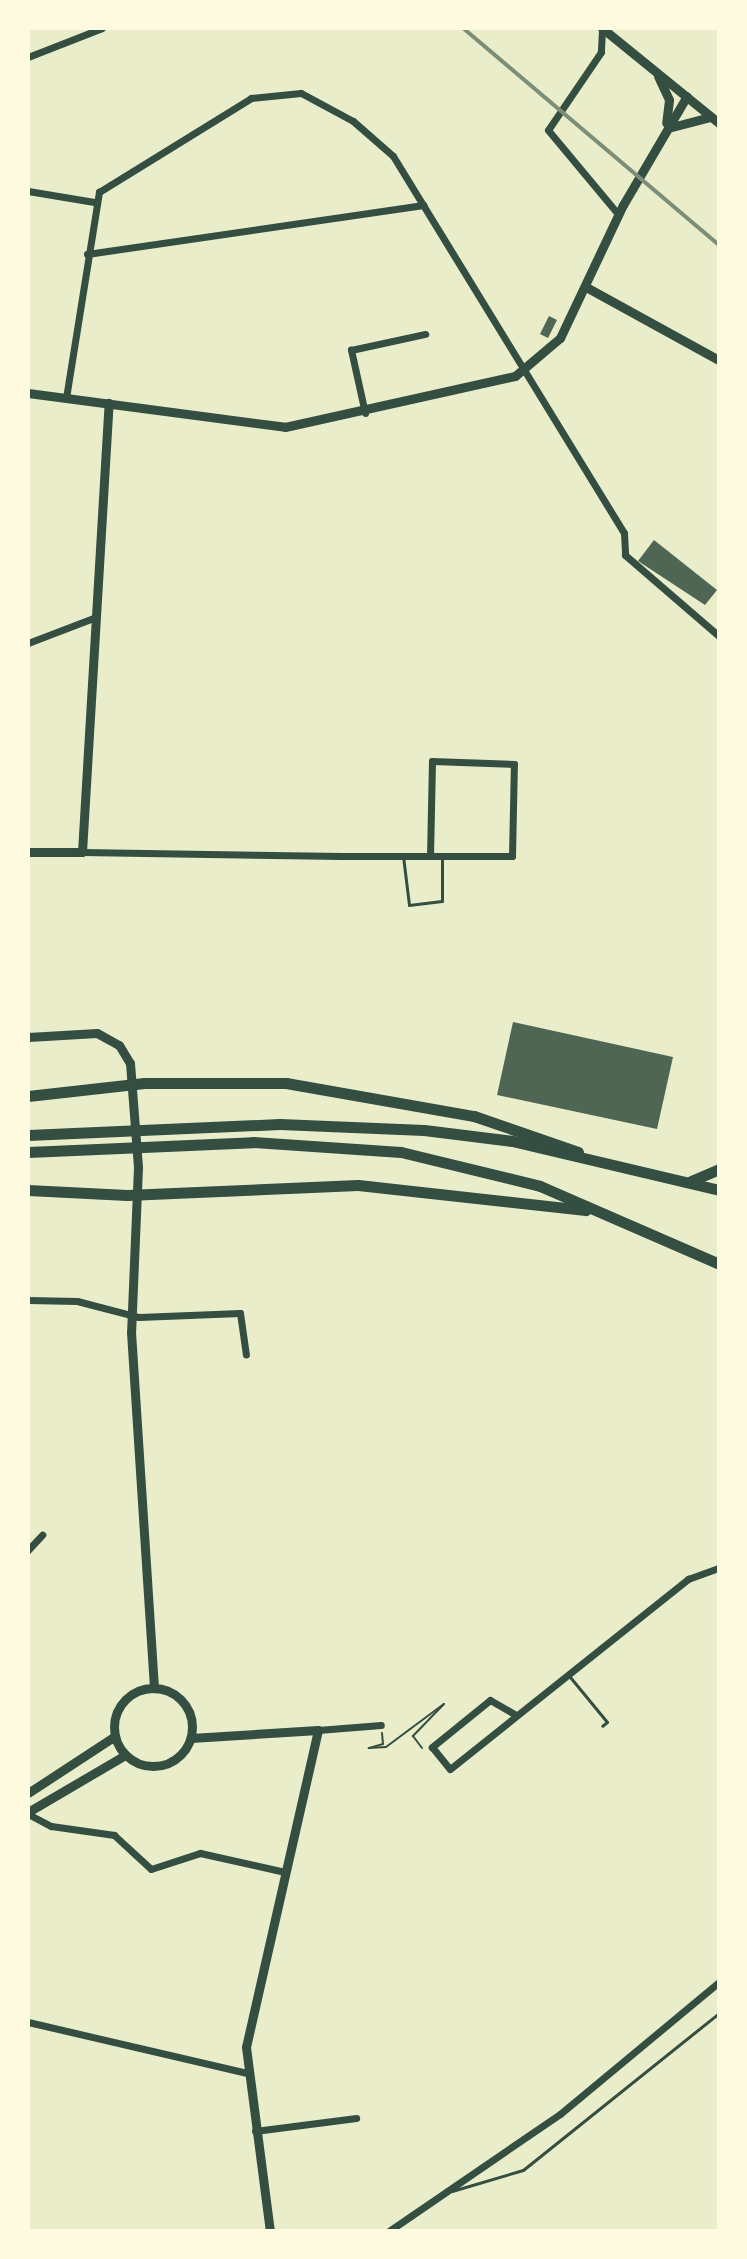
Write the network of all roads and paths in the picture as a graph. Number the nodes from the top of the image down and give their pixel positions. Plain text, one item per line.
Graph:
1 (102, 28) edge
2 (602, 28) edge
3 (28, 57) edge
4 (652, 69) junction
5 (687, 96) junction
6 (673, 118) junction
7 (716, 120) edge
8 (28, 191) edge
9 (94, 202) junction
10 (423, 205) junction
11 (621, 210) junction
12 (87, 254) junction
13 (586, 287) junction
14 (425, 334) dead end
15 (719, 360) edge
16 (521, 372) junction
17 (28, 393) edge
18 (66, 398) junction
19 (109, 403) junction
20 (365, 413) junction
21 (93, 618) junction
22 (719, 636) edge
23 (28, 643) edge
24 (28, 852) edge
25 (82, 852) junction
26 (403, 856) junction
27 (430, 856) junction
28 (442, 856) junction
29 (28, 1037) edge
30 (133, 1084) junction
31 (28, 1096) edge
32 (28, 1135) edge
33 (28, 1152) edge
34 (585, 1156) junction
35 (719, 1169) edge
36 (690, 1181) junction
37 (28, 1190) edge
38 (719, 1190) edge
39 (138, 1194) junction
40 (614, 1216) junction
41 (719, 1264) edge
42 (28, 1300) edge
43 (131, 1316) junction
44 (246, 1355) dead end
45 (42, 1535) dead end
46 (28, 1550) edge
47 (719, 1568) edge
48 (567, 1674) junction
49 (154, 1688) junction
50 (516, 1715) junction
51 (381, 1725) joint
52 (602, 1726) dead end
53 (318, 1730) junction
54 (115, 1736) junction
55 (191, 1738) junction
56 (432, 1747) junction
57 (125, 1755) junction
58 (28, 1793) edge
59 (28, 1813) edge
60 (285, 1872) junction
61 (719, 1982) edge
62 (719, 2013) edge
63 (28, 2022) edge
64 (248, 2073) junction
65 (356, 2118) dead end
66 (255, 2131) junction
67 (452, 2191) junction
68 (270, 2231) edge
69 (389, 2231) edge

1 - 3 street
2 - 4 street
2 - 11 street
4 - 5 street
4 - 6 street
5 - 6 street
5 - 7 street
6 - 7 street
6 - 11 street
8 - 9 street
9 - 10 street
9 - 12 street
10 - 12 street
10 - 16 street
11 - 13 street
12 - 18 street
13 - 15 street
13 - 16 street
14 - 20 street
16 - 20 street
16 - 22 street
17 - 18 street
18 - 19 street
19 - 20 street
19 - 21 street
21 - 23 street
21 - 25 street
24 - 25 street
25 - 26 street
26 - 27 street
26 - 28 lane
27 - 28 street
27 - 28 street
29 - 30 street
30 - 31 main road
30 - 34 main road
30 - 39 street
32 - 34 main road
33 - 40 main road
34 - 36 main road
35 - 36 main road
36 - 38 main road
37 - 39 main road
39 - 40 main road
39 - 43 street
40 - 41 main road
42 - 43 street
43 - 44 street
43 - 49 street
45 - 46 street
47 - 48 street
48 - 50 street
48 - 52 lane
49 - 54 street
49 - 55 street
50 - 56 street
50 - 56 street
51 - 53 street
51 - 56 path
53 - 55 street
53 - 60 street
54 - 57 street
54 - 58 street
55 - 57 street
57 - 59 street
59 - 60 street
60 - 64 street
61 - 67 street
62 - 67 lane
63 - 64 street
64 - 66 street
65 - 66 street
66 - 68 street
67 - 69 street

